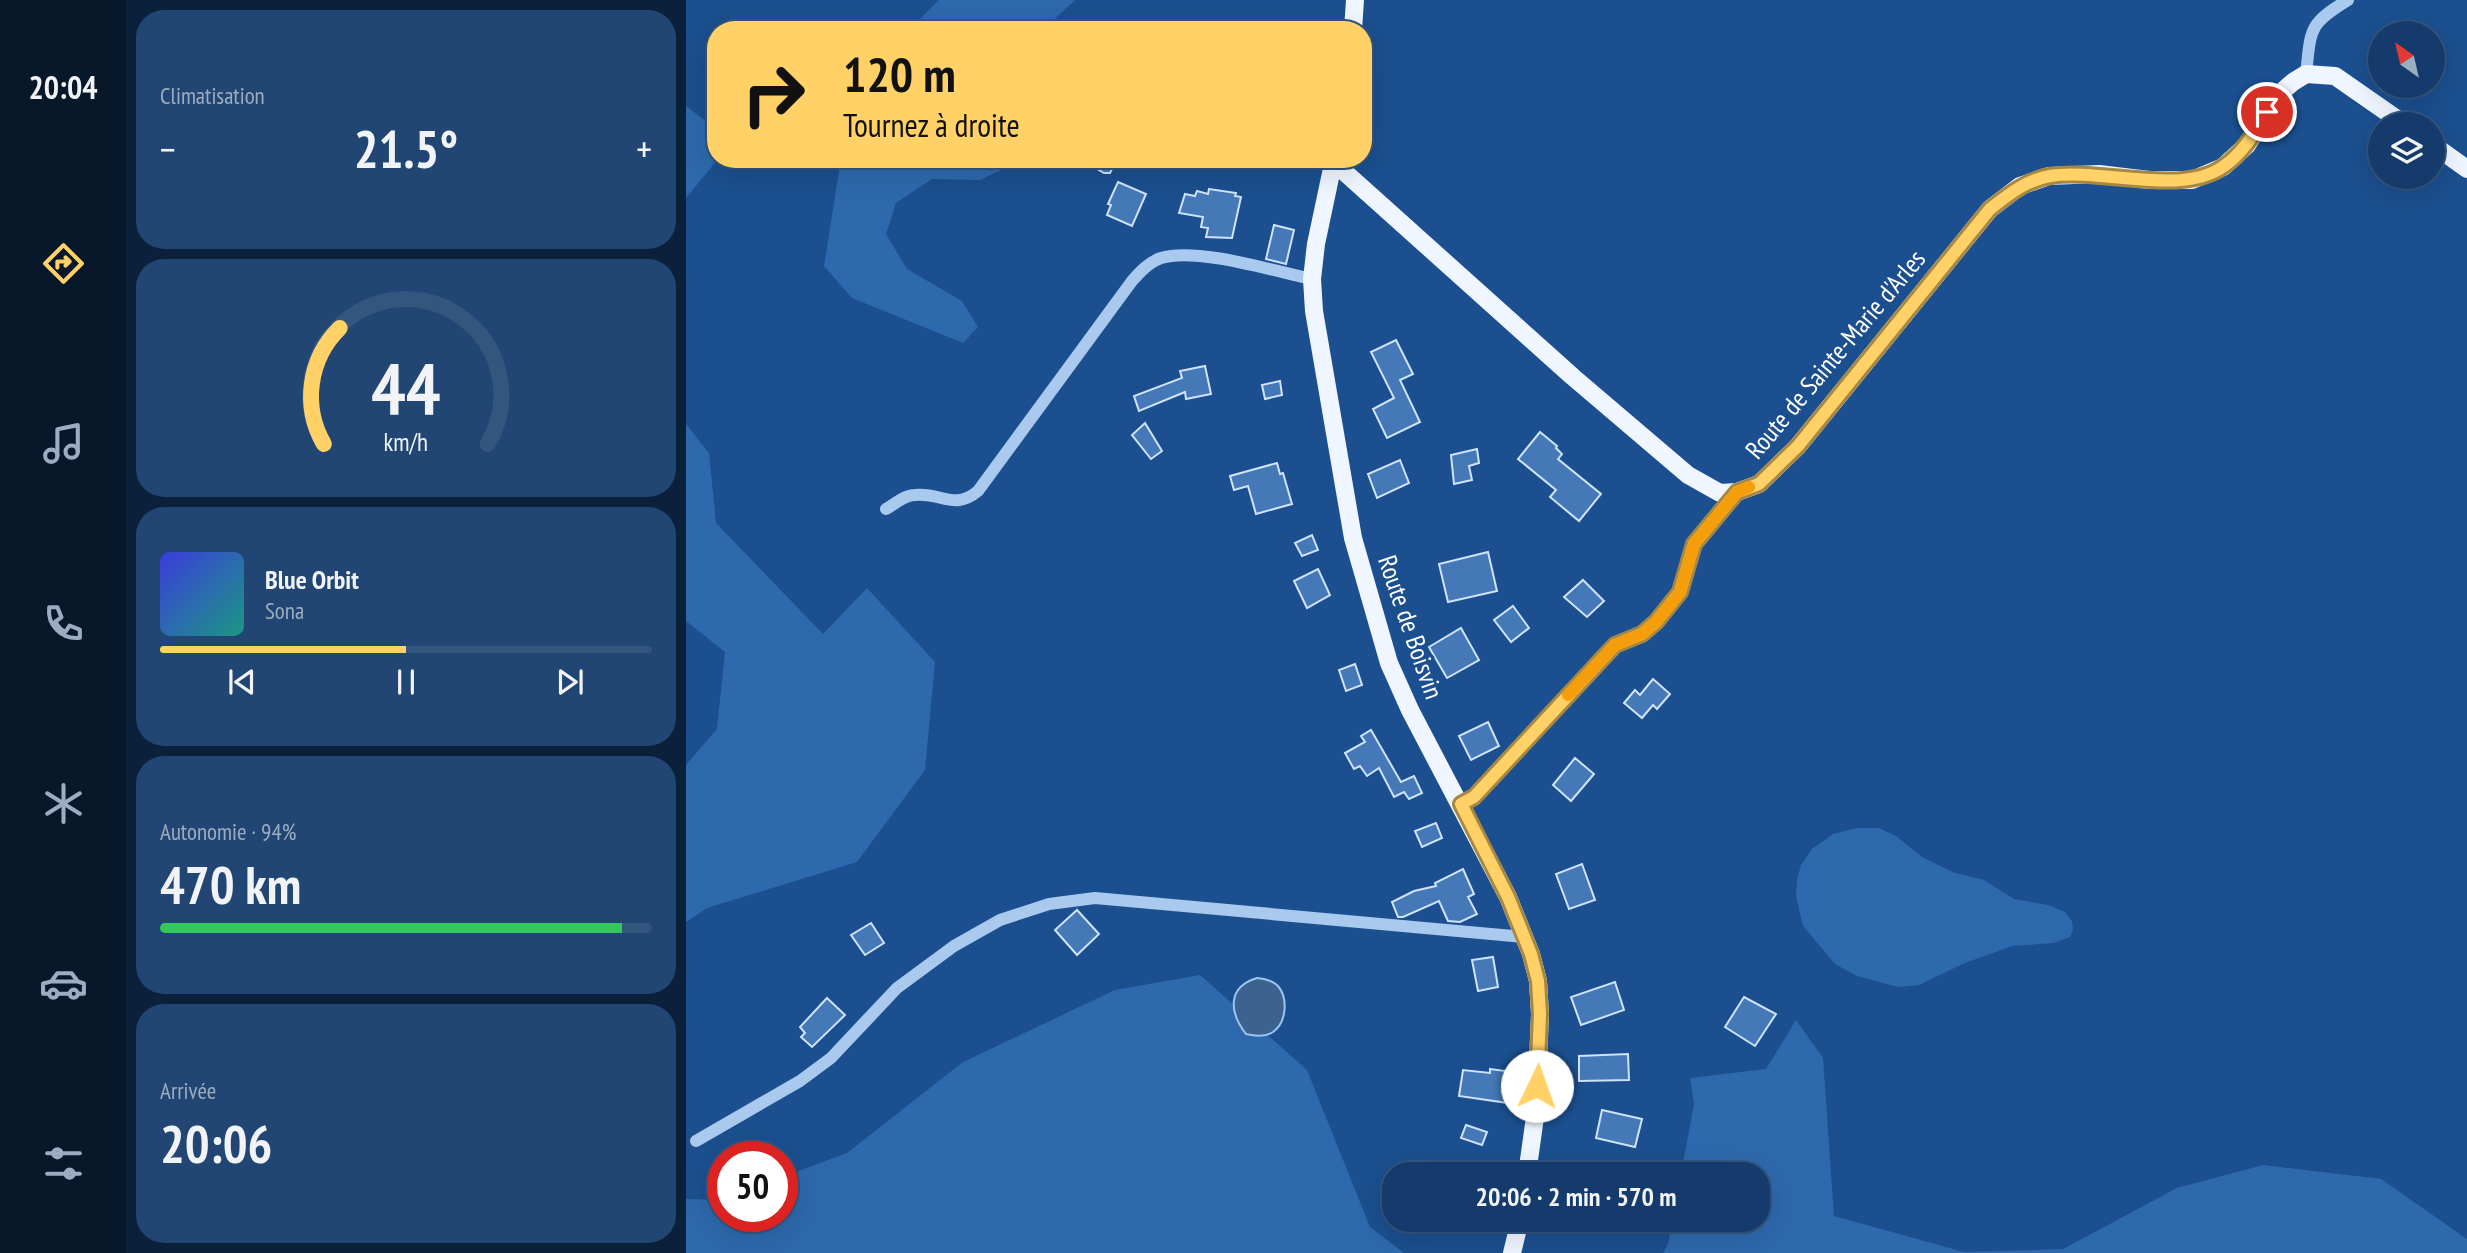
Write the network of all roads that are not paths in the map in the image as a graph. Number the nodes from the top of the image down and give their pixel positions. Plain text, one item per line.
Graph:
1 (1355, 0) edge
2 (2328, 0) edge
3 (2348, 0) edge
4 (2324, 14) junction
5 (1354, 21) edge
6 (2306, 74) junction
7 (2387, 112) edge
8 (2445, 154) edge
9 (1333, 168) edge
10 (1340, 168) edge
11 (2467, 169) edge
12 (1311, 279) junction
13 (1737, 492) junction
14 (886, 509) dead end
15 (1461, 804) junction
16 (1524, 937) junction
17 (696, 1141) dead end
18 (1529, 1162) edge
19 (1517, 1232) edge
20 (1512, 1253) edge

1 - 5 main road
2 - 4 street
3 - 4 street
4 - 6 street
6 - 7 main road
6 - 13 main road, Route de Sainte-Marie d'Arles
8 - 11 main road
9 - 12 main road, Route de Boisvin
10 - 13 main road, Route de Sainte-Marie d'Arles
12 - 14 street
12 - 15 main road, Route de Boisvin
13 - 15 street
15 - 16 main road, Route de Boisvin
16 - 17 street
16 - 18 main road, Route de Boisvin
19 - 20 main road

